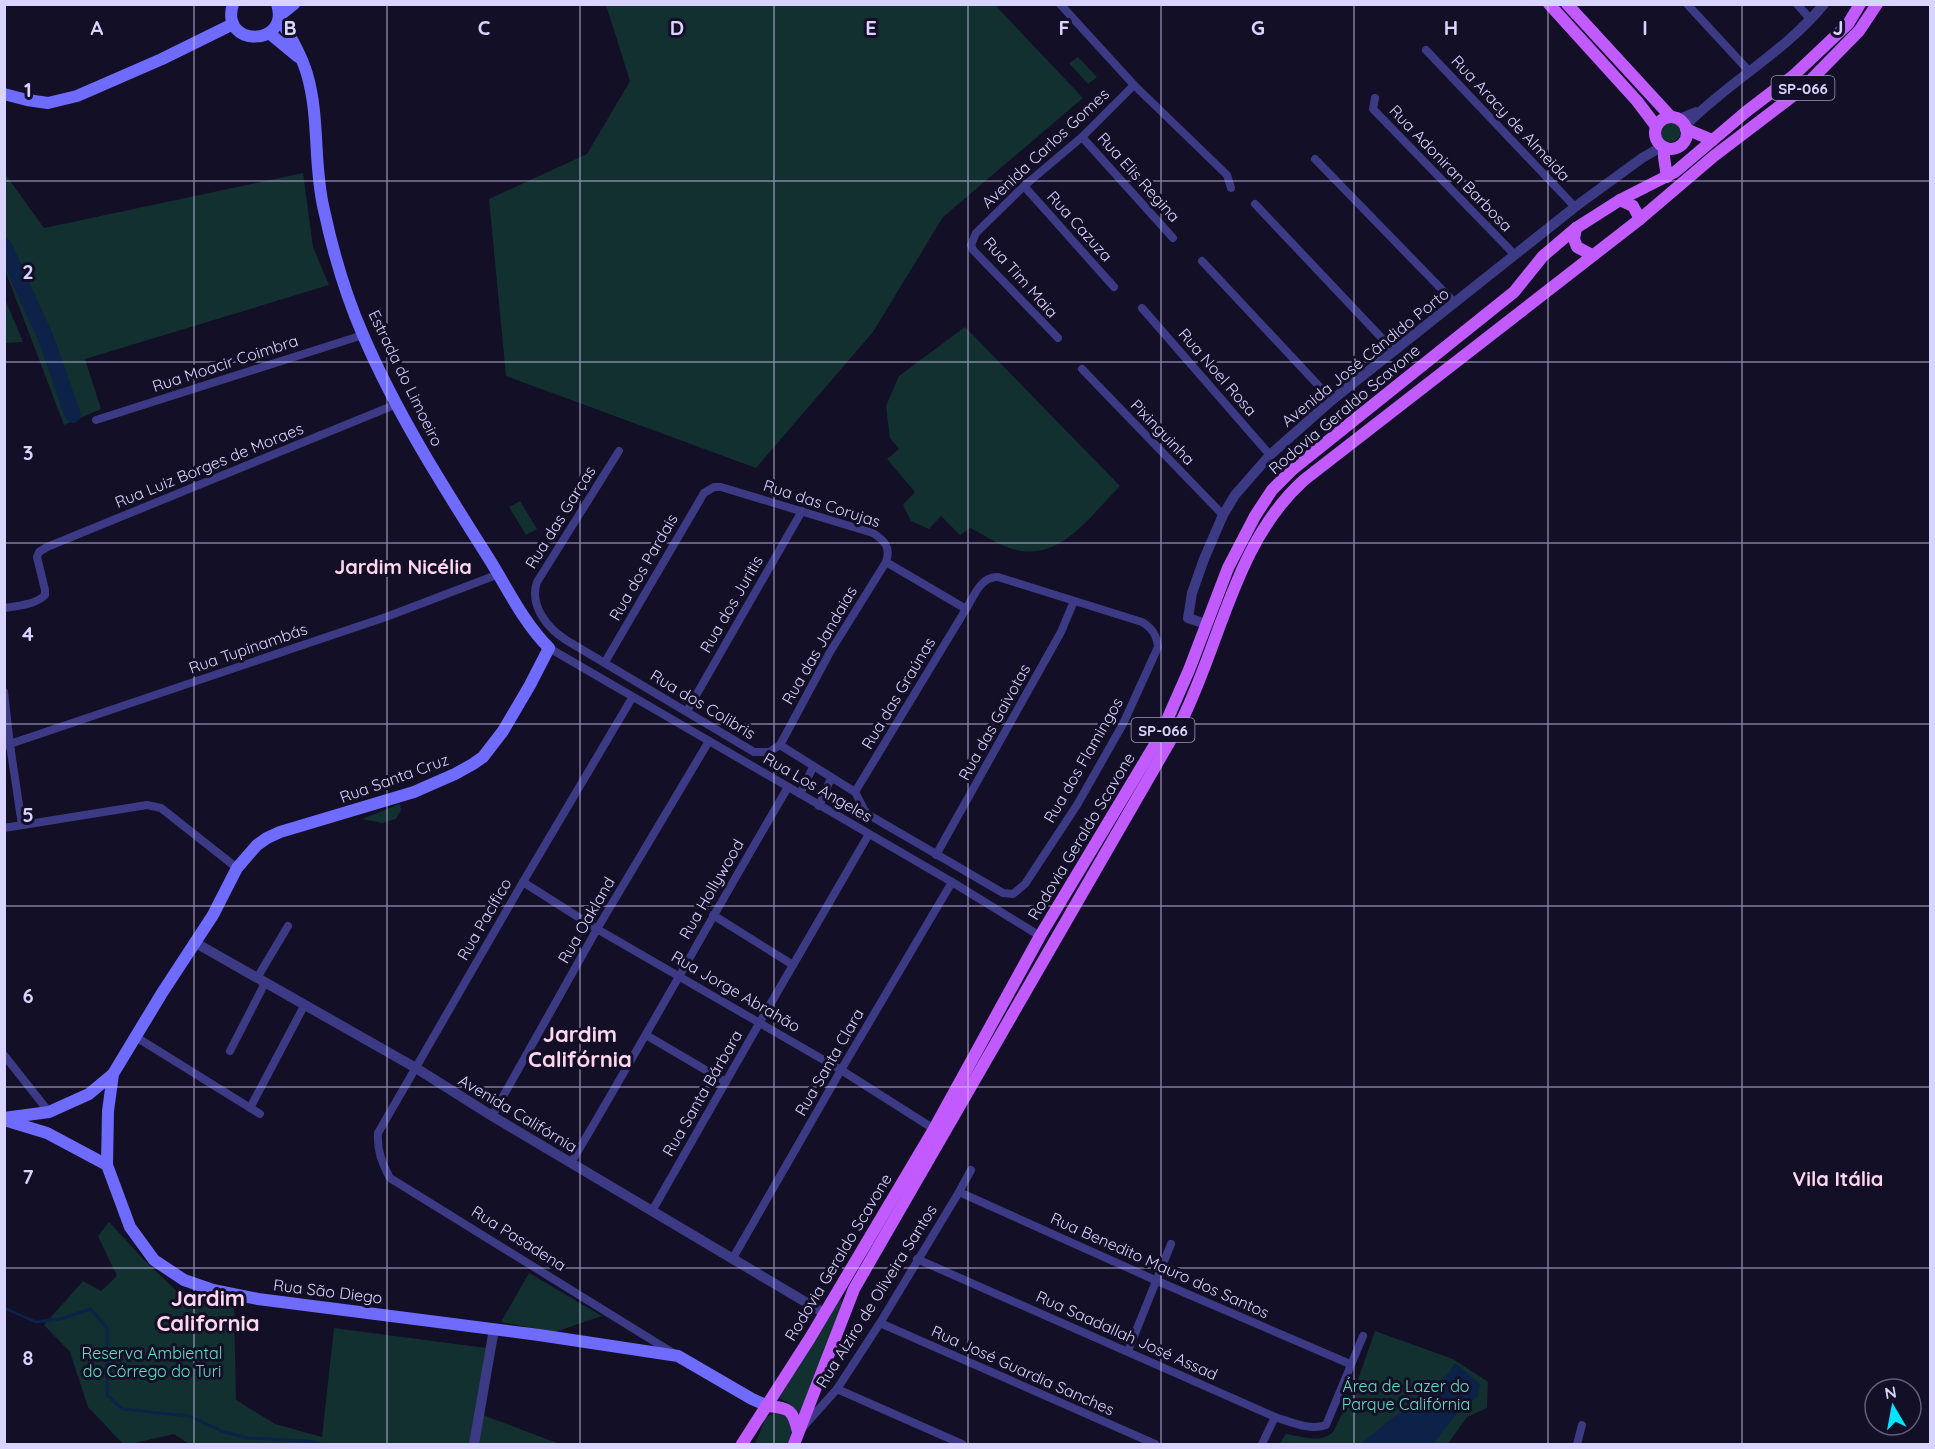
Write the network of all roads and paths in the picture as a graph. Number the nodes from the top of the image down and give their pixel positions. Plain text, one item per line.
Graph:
1 (233, 4) edge
2 (294, 4) edge
3 (1549, 4) edge
4 (1568, 4) edge
5 (1687, 4) edge
6 (1797, 4) edge
7 (1824, 4) edge
8 (1860, 4) edge
9 (1877, 4) edge
10 (1064, 6) edge
11 (278, 13) edge
12 (1811, 20) junction
13 (233, 24) junction
14 (269, 33) junction
15 (1426, 50) dead end
16 (300, 58) junction
17 (1749, 71) junction
18 (1134, 85) junction
19 (4, 94) edge
20 (1375, 98) dead end
21 (1680, 123) junction
22 (1656, 126) junction
23 (1082, 137) junction
24 (1712, 140) junction
25 (1661, 144) junction
26 (1714, 156) junction
27 (1316, 159) dead end
28 (1667, 177) junction
29 (1024, 186) junction
30 (1231, 188) dead end
31 (1620, 200) junction
32 (1255, 204) dead end
33 (1575, 207) junction
34 (1640, 219) junction
35 (1576, 228) junction
36 (976, 233) joint
37 (1173, 238) dead end
38 (1515, 255) junction
39 (1592, 255) junction
40 (1202, 261) dead end
41 (1114, 287) dead end
42 (1455, 303) junction
43 (1143, 308) dead end
44 (363, 335) junction
45 (1058, 338) dead end
46 (1394, 351) junction
47 (1082, 369) dead end
48 (1332, 400) junction
49 (397, 404) junction
50 (96, 420) dead end
51 (619, 451) dead end
52 (1270, 455) junction
53 (709, 489) joint
54 (802, 512) junction
55 (1223, 515) junction
56 (886, 561) junction
57 (499, 574) junction
58 (1074, 601) junction
59 (536, 602) joint
60 (4, 608) edge
61 (966, 609) junction
62 (1206, 624) junction
63 (549, 648) junction
64 (605, 662) junction
65 (4, 692) edge
66 (632, 698) junction
67 (687, 711) junction
68 (709, 741) junction
69 (7, 745) edge
70 (780, 745) junction
71 (813, 767) junction
72 (831, 778) junction
73 (788, 787) junction
74 (855, 792) junction
75 (800, 794) junction
76 (819, 806) junction
77 (22, 825) junction
78 (4, 828) edge
79 (869, 834) junction
80 (936, 855) junction
81 (237, 868) junction
82 (523, 882) junction
83 (952, 882) junction
84 (713, 915) junction
85 (288, 926) dead end
86 (597, 929) junction
87 (1040, 936) junction
88 (194, 942) junction
89 (794, 965) junction
90 (678, 974) junction
91 (261, 981) junction
92 (304, 1006) junction
93 (759, 1022) junction
94 (646, 1035) junction
95 (136, 1037) junction
96 (230, 1051) dead end
97 (4, 1055) edge
98 (416, 1068) junction
99 (841, 1070) junction
100 (113, 1074) junction
101 (726, 1082) junction
102 (89, 1094) junction
103 (250, 1108) junction
104 (108, 1111) junction
105 (49, 1112) junction
106 (260, 1114) dead end
107 (492, 1116) junction
108 (4, 1119) edge
109 (933, 1129) junction
110 (47, 1133) junction
111 (380, 1160) joint
112 (571, 1163) junction
113 (107, 1165) junction
114 (971, 1170) dead end
115 (959, 1192) junction
116 (652, 1211) junction
117 (1171, 1244) dead end
118 (733, 1258) junction
119 (917, 1259) junction
120 (1155, 1280) junction
121 (825, 1313) junction
122 (880, 1323) junction
123 (494, 1329) junction
124 (1363, 1336) dead end
125 (648, 1337) junction
126 (641, 1350) junction
127 (1128, 1351) junction
128 (678, 1356) junction
129 (1350, 1364) junction
130 (837, 1389) junction
131 (768, 1406) junction
132 (1275, 1417) junction
133 (758, 1420) junction
134 (1582, 1425) dead end
135 (1126, 1432) junction
136 (798, 1441) edge
137 (474, 1444) edge
138 (742, 1444) edge
139 (748, 1444) edge
140 (962, 1444) edge
141 (1135, 1444) edge
142 (1155, 1444) edge
143 (1262, 1444) edge
144 (1577, 1444) edge

1 - 13 main road
2 - 11 main road
3 - 22 main road
4 - 21 main road
5 - 17 street
6 - 12 street
7 - 12 street
8 - 24 main road, Rodovia Geraldo Scavone / SP-066
9 - 26 main road, Rodovia Geraldo Scavone / SP-066
10 - 18 street
11 - 14 main road
11 - 16 main road, Estrada do Limoeiro
12 - 17 street
13 - 14 main road
13 - 19 main road
14 - 16 main road
15 - 33 street, Rua Aracy de Almeida
16 - 44 main road, Estrada do Limoeiro
17 - 21 street
18 - 23 street, Avenida Carlos Gomes
18 - 30 street
20 - 38 street, Rua Adoniran Barbosa
21 - 22 main road
21 - 24 main road
21 - 25 main road
22 - 25 main road
23 - 29 street, Avenida Carlos Gomes
23 - 37 street, Rua Elis Regina
24 - 26 main road
24 - 28 main road, Rodovia Geraldo Scavone / SP-066
25 - 28 main road
25 - 33 street, Avenida José Cândido Porto
26 - 34 main road, Rodovia Geraldo Scavone / SP-066
27 - 42 street
28 - 31 main road, Rodovia Geraldo Scavone / SP-066
29 - 36 street, Avenida Carlos Gomes
29 - 41 street, Rua Cazuza
31 - 34 main road
31 - 35 main road, Rodovia Geraldo Scavone / SP-066
32 - 46 street
33 - 38 street, Avenida José Cândido Porto
34 - 39 main road, Rodovia Geraldo Scavone / SP-066
35 - 39 main road
35 - 62 main road, Rodovia Geraldo Scavone / SP-066
36 - 45 street, Rua Tim Maia
38 - 42 street, Avenida José Cândido Porto
39 - 136 main road, Rodovia Geraldo Scavone / SP-066
40 - 48 street
42 - 46 street, Avenida José Cândido Porto
43 - 52 street, Rua Noel Rosa
44 - 49 main road, Estrada do Limoeiro
44 - 50 street, Rua Moacir Coimbra
46 - 48 street, Avenida José Cândido Porto
47 - 55 street, Pixinguinha
48 - 52 street, Avenida José Cândido Porto
49 - 57 main road, Estrada do Limoeiro
49 - 60 street, Rua Luiz Borges de Moraes
51 - 59 street, Rua das Garças
52 - 55 street, Avenida José Cândido Porto
53 - 54 street, Rua das Corujas
53 - 64 street, Rua dos Pardais
54 - 56 street, Rua das Corujas
54 - 67 street, Rua dos Juritis
55 - 62 street, Avenida José Cândido Porto
56 - 61 street
56 - 70 street, Rua das Jandaias
57 - 63 main road, Estrada do Limoeiro
57 - 69 street, Rua Tupinambás
58 - 61 street
58 - 80 street, Rua das Gaivotas
58 - 80 street, Rua dos Flamingos
59 - 64 street, Rua dos Colibris
61 - 74 street, Rua das Graúnas
62 - 87 main road, Rodovia Geraldo Scavone / SP-066
63 - 66 street, Rua Los Angeles
63 - 81 main road, Rua Santa Cruz
64 - 67 street, Rua dos Colibris
65 - 69 street
66 - 68 street, Rua Los Angeles
66 - 82 street, Rua Pacífico
67 - 70 street, Rua dos Colibris
68 - 73 street, Rua Los Angeles
68 - 86 street, Rua Oakland
69 - 77 street
70 - 71 street
71 - 72 street
71 - 75 street
72 - 74 street
72 - 76 street
73 - 75 street, Rua Los Angeles
73 - 84 street, Rua Hollywood
74 - 80 street
75 - 76 street, Rua Los Angeles
76 - 79 street, Rua Los Angeles
77 - 78 street
77 - 81 street
79 - 83 street, Rua Los Angeles
79 - 89 street, Rua Santa Bárbara
81 - 88 main road
82 - 86 street, Rua Jorge Abrahão
82 - 98 street, Rua Pacífico
83 - 87 street, Rua Los Angeles
83 - 99 street, Rua Santa Clara
84 - 89 street
84 - 90 street, Rua Hollywood
85 - 91 street
86 - 90 street, Rua Jorge Abrahão
86 - 107 street, Rua Oakland
87 - 109 main road, Rodovia Geraldo Scavone / SP-066
88 - 91 street, Avenida Califórnia
88 - 95 main road, Rua São Diego
89 - 93 street, Rua Santa Bárbara
90 - 93 street, Rua Jorge Abrahão
90 - 94 street, Rua Hollywood
91 - 92 street, Avenida Califórnia
91 - 96 street
92 - 98 street, Avenida Califórnia
92 - 103 street
93 - 99 street, Rua Jorge Abrahão
93 - 101 street, Rua Santa Bárbara
94 - 101 street
94 - 112 street, Rua Hollywood
95 - 100 main road, Rua São Diego
95 - 103 street
97 - 105 street
98 - 107 street, Avenida Califórnia
98 - 111 street, Rua Pacífico
99 - 109 street, Rua Jorge Abrahão
99 - 118 street, Rua Santa Clara
100 - 102 main road
100 - 104 main road, Rua São Diego
101 - 116 street, Rua Santa Bárbara
102 - 104 main road
102 - 105 main road
103 - 106 street
104 - 113 main road, Rua São Diego
105 - 108 main road
105 - 110 main road
107 - 112 street, Avenida Califórnia
108 - 110 main road
109 - 121 main road, Rodovia Geraldo Scavone / SP-066
110 - 113 main road
111 - 125 street, Rua Pasadena
112 - 116 street, Avenida Califórnia
113 - 123 main road, Rua São Diego
114 - 115 street, Rua Alziro de Oliveira Santos
115 - 119 street, Rua Alziro de Oliveira Santos
115 - 120 street, Rua Benedito Mauro dos Santos
116 - 118 street, Avenida Califórnia
117 - 120 street
118 - 121 street, Avenida Califórnia
119 - 122 street, Rua Alziro de Oliveira Santos
119 - 127 street, Rua Saadallah José Assad
120 - 127 street
120 - 129 street, Rua Benedito Mauro dos Santos
121 - 131 main road, Rodovia Geraldo Scavone / SP-066
122 - 130 street, Rua Alziro de Oliveira Santos
122 - 135 street, Rua José Guardia Sanches
123 - 126 main road, Rua São Diego
123 - 137 street
124 - 129 street
125 - 126 street
125 - 128 street, Rua Pasadena
126 - 128 main road, Rua São Diego
127 - 132 street, Rua Saadallah José Assad
128 - 131 main road, Rua Pasadena
129 - 132 street, Rua Saadallah José Assad
130 - 136 street, Rua Alziro de Oliveira Santos
130 - 140 street
131 - 133 main road, Rodovia Geraldo Scavone / SP-066
131 - 136 main road
132 - 143 street
133 - 138 main road, Rodovia Geraldo Scavone / SP-066
133 - 139 main road
134 - 144 street
135 - 141 street
135 - 142 street, Rua José Guardia Sanches

